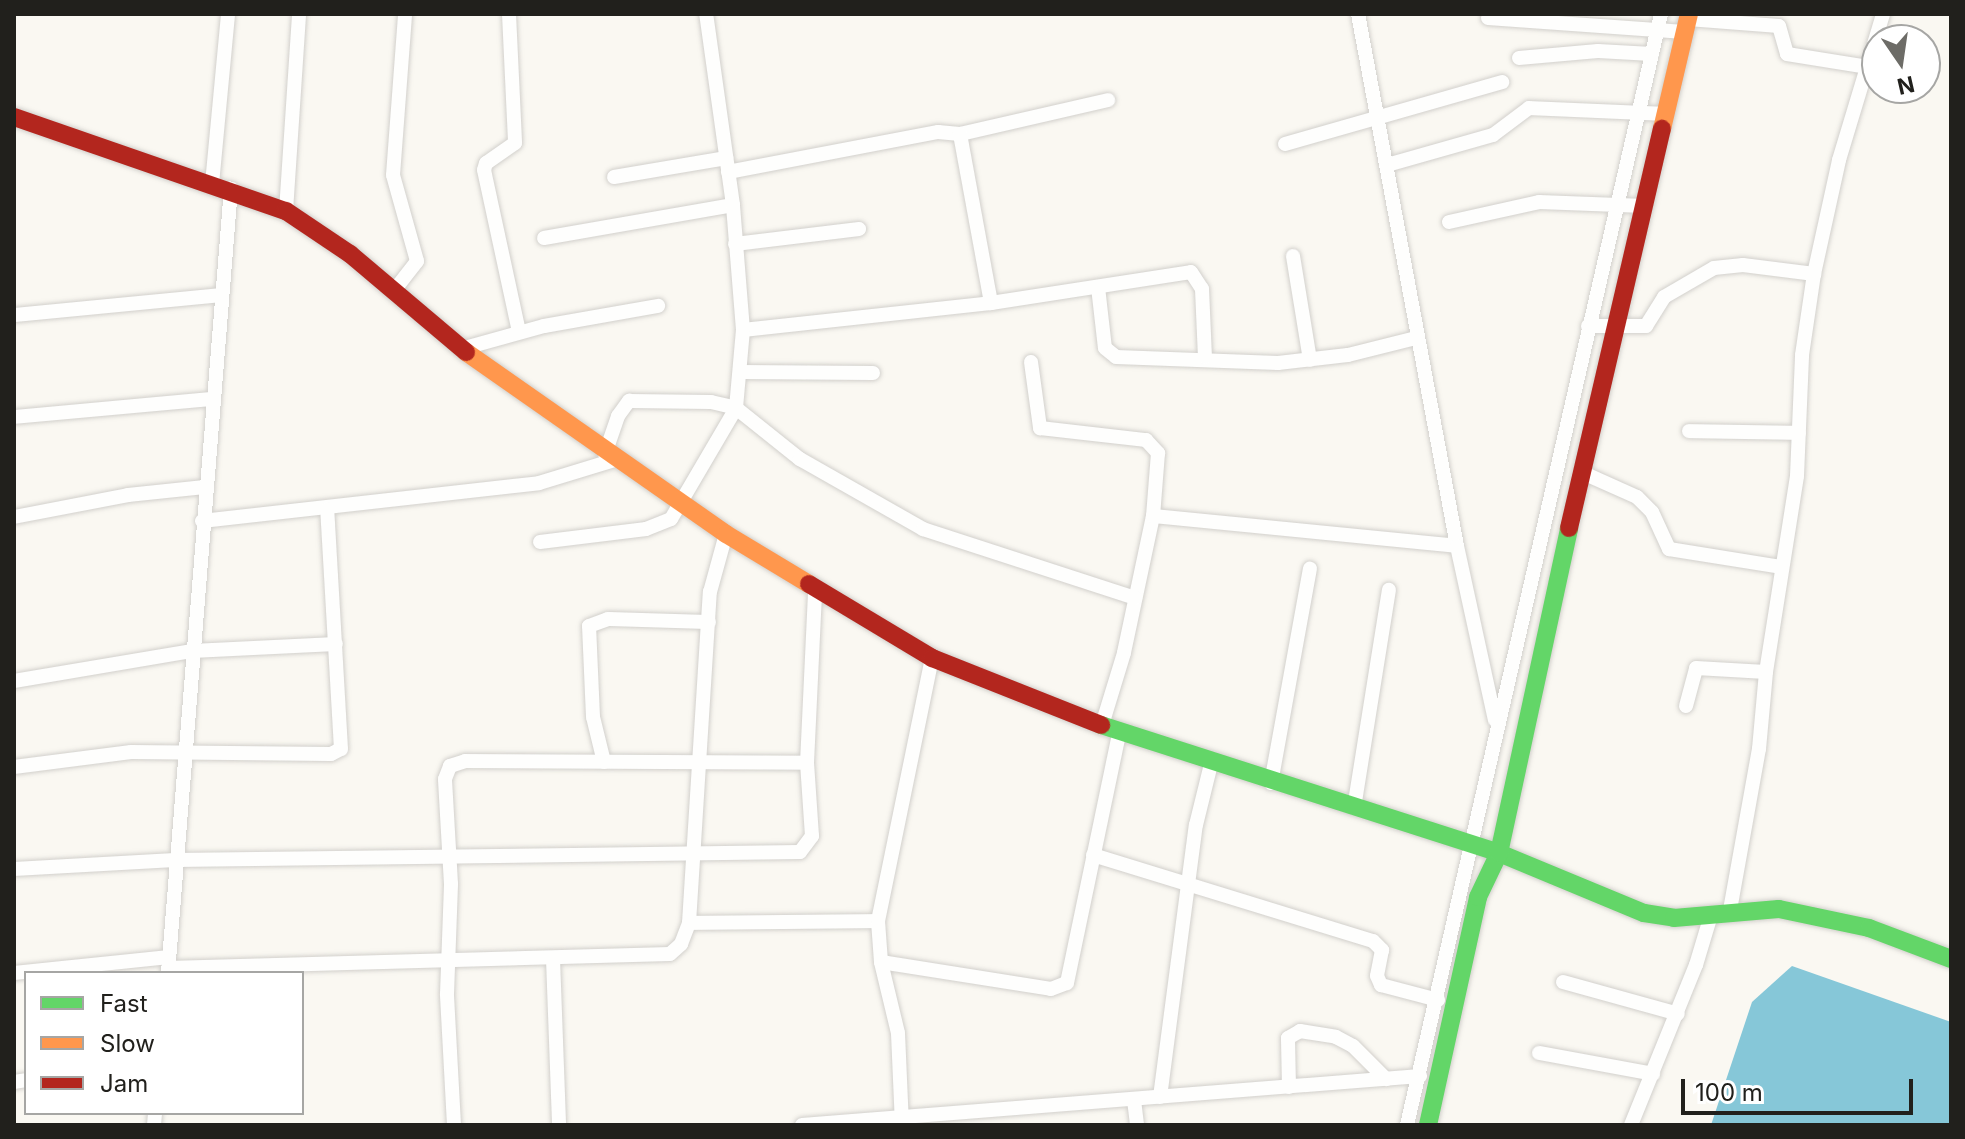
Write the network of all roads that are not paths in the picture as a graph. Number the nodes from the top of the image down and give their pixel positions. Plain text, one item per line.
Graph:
1 (228, 14) edge
2 (299, 14) edge
3 (405, 14) edge
4 (509, 14) edge
5 (706, 14) edge
6 (1358, 14) edge
7 (1488, 18) dead end
8 (1659, 21) edge
9 (1687, 21) edge
10 (1652, 54) junction
11 (1519, 58) dead end
12 (1861, 66) edge
13 (1502, 82) dead end
14 (1861, 89) edge
15 (1108, 100) dead end
16 (1639, 110) junction
17 (1666, 114) junction
18 (14, 117) edge
19 (1378, 117) junction
20 (960, 134) junction
21 (1285, 144) dead end
22 (727, 165) junction
23 (1387, 165) junction
24 (614, 177) dead end
25 (212, 184) junction
26 (231, 189) junction
27 (1618, 201) junction
28 (733, 205) junction
29 (1645, 206) junction
30 (286, 211) junction
31 (1449, 222) dead end
32 (859, 229) dead end
33 (544, 238) dead end
34 (735, 244) junction
35 (1293, 256) dead end
36 (1814, 274) junction
37 (1600, 276) junction
38 (1627, 281) junction
39 (1098, 287) junction
40 (393, 292) junction
41 (220, 295) junction
42 (991, 303) junction
43 (658, 306) dead end
44 (14, 315) edge
45 (1588, 326) junction
46 (1614, 328) junction
47 (743, 330) junction
48 (519, 332) junction
49 (1416, 338) junction
50 (461, 349) junction
51 (1205, 357) junction
52 (1310, 360) junction
53 (1031, 362) dead end
54 (740, 372) junction
55 (873, 373) dead end
56 (212, 399) junction
57 (736, 408) junction
58 (14, 417) edge
59 (1689, 431) dead end
60 (1799, 433) junction
61 (1559, 450) junction
62 (610, 457) junction
63 (1583, 464) junction
64 (205, 487) junction
65 (683, 505) junction
66 (327, 509) junction
67 (1153, 516) junction
68 (14, 517) edge
69 (202, 521) junction
70 (726, 534) junction
71 (540, 542) dead end
72 (1457, 546) junction
73 (1781, 567) junction
74 (1310, 569) dead end
75 (1389, 590) dead end
76 (815, 592) junction
77 (1135, 598) junction
78 (709, 622) junction
79 (336, 644) junction
80 (1515, 644) junction
81 (1541, 648) junction
82 (192, 651) junction
83 (932, 658) junction
84 (1766, 672) junction
85 (14, 681) edge
86 (1686, 706) dead end
87 (1496, 724) junction
88 (1110, 731) junction
89 (184, 753) junction
90 (700, 760) junction
91 (604, 762) junction
92 (807, 763) junction
93 (1211, 764) junction
94 (14, 767) edge
95 (1271, 783) junction
96 (1354, 808) junction
97 (1473, 844) junction
98 (1499, 853) junction
99 (695, 854) junction
100 (450, 855) junction
101 (1093, 855) junction
102 (175, 860) junction
103 (14, 869) edge
104 (1192, 882) junction
105 (1730, 910) junction
106 (1711, 915) junction
107 (878, 921) junction
108 (689, 923) junction
109 (553, 959) junction
110 (1951, 959) edge
111 (448, 961) junction
112 (881, 962) junction
113 (168, 966) edge
114 (58, 971) edge
115 (1563, 982) dead end
116 (1438, 1000) junction
117 (1678, 1014) junction
118 (1539, 1053) dead end
119 (1653, 1074) junction
120 (1420, 1076) junction
121 (1386, 1079) junction
122 (1289, 1087) junction
123 (1160, 1097) junction
124 (1134, 1100) junction
125 (902, 1120) edge
126 (454, 1125) edge
127 (559, 1125) edge
128 (802, 1125) edge
129 (1137, 1125) edge
130 (1407, 1125) edge
131 (1428, 1125) edge
132 (1631, 1125) edge

1 - 25 street
2 - 30 street
3 - 40 street
4 - 48 street
5 - 22 street
6 - 19 street
7 - 8 street
8 - 9 street
8 - 10 street
9 - 12 street
9 - 17 street
10 - 11 street
10 - 16 street
13 - 19 street
14 - 36 street
15 - 20 street
16 - 17 street
16 - 23 street
16 - 27 street
17 - 29 street
18 - 25 street
19 - 21 street
19 - 23 street
20 - 22 street
20 - 42 street
22 - 24 street
22 - 28 street
23 - 49 street
25 - 26 street
26 - 30 street
26 - 41 street
27 - 29 street
27 - 31 street
27 - 37 street
28 - 33 street
28 - 34 street
29 - 38 street
30 - 40 street
32 - 34 street
34 - 47 street
35 - 52 street
36 - 46 street
36 - 60 street
37 - 38 street
37 - 45 street
38 - 46 street
39 - 42 street
39 - 51 street
39 - 51 street
40 - 50 street
41 - 44 street
41 - 56 street
42 - 47 street
43 - 48 street
45 - 46 street
45 - 61 street
46 - 63 street
47 - 54 street
48 - 50 street
49 - 52 street
49 - 72 street
50 - 62 street
51 - 52 street
53 - 67 street
54 - 55 street
54 - 57 street
56 - 58 street
56 - 64 street
57 - 62 street
57 - 65 street
57 - 77 street
59 - 60 street
60 - 73 street
61 - 63 street
61 - 80 street
62 - 65 street
62 - 66 street
63 - 73 street
63 - 81 street
64 - 68 street
64 - 69 street
65 - 70 street
65 - 71 street
66 - 69 street
66 - 79 street
67 - 72 street
67 - 77 street
69 - 82 street
70 - 76 street
70 - 78 street
72 - 87 street
73 - 84 street
74 - 95 street
75 - 96 street
76 - 83 street
76 - 92 street
77 - 88 street
78 - 90 street
78 - 91 street
79 - 82 street
79 - 89 street
80 - 81 street
80 - 87 street
81 - 98 street
82 - 85 street
82 - 89 street
83 - 88 street
83 - 107 street
84 - 86 street
84 - 105 street
87 - 97 street
88 - 93 street
88 - 101 street
89 - 94 street
89 - 102 street
90 - 91 street
90 - 92 street
90 - 99 street
91 - 100 street
92 - 99 street
93 - 95 street
93 - 104 street
95 - 96 street
96 - 97 street
97 - 98 street
97 - 116 street
98 - 106 street
98 - 131 street
99 - 100 street
99 - 108 street
100 - 102 street
100 - 111 street
101 - 104 street
101 - 112 street
102 - 103 street
102 - 113 street
104 - 116 street
104 - 123 street
105 - 106 street
105 - 110 street
106 - 117 street
107 - 108 street
107 - 112 street
108 - 109 street
109 - 111 street
109 - 127 street
111 - 113 street
111 - 126 street
112 - 125 street
113 - 114 street
115 - 117 street
116 - 120 street
117 - 119 street
118 - 119 street
119 - 132 street
120 - 121 street
120 - 130 street
121 - 122 street
121 - 122 street
122 - 123 street
123 - 124 street
124 - 125 street
124 - 129 street
125 - 128 street

